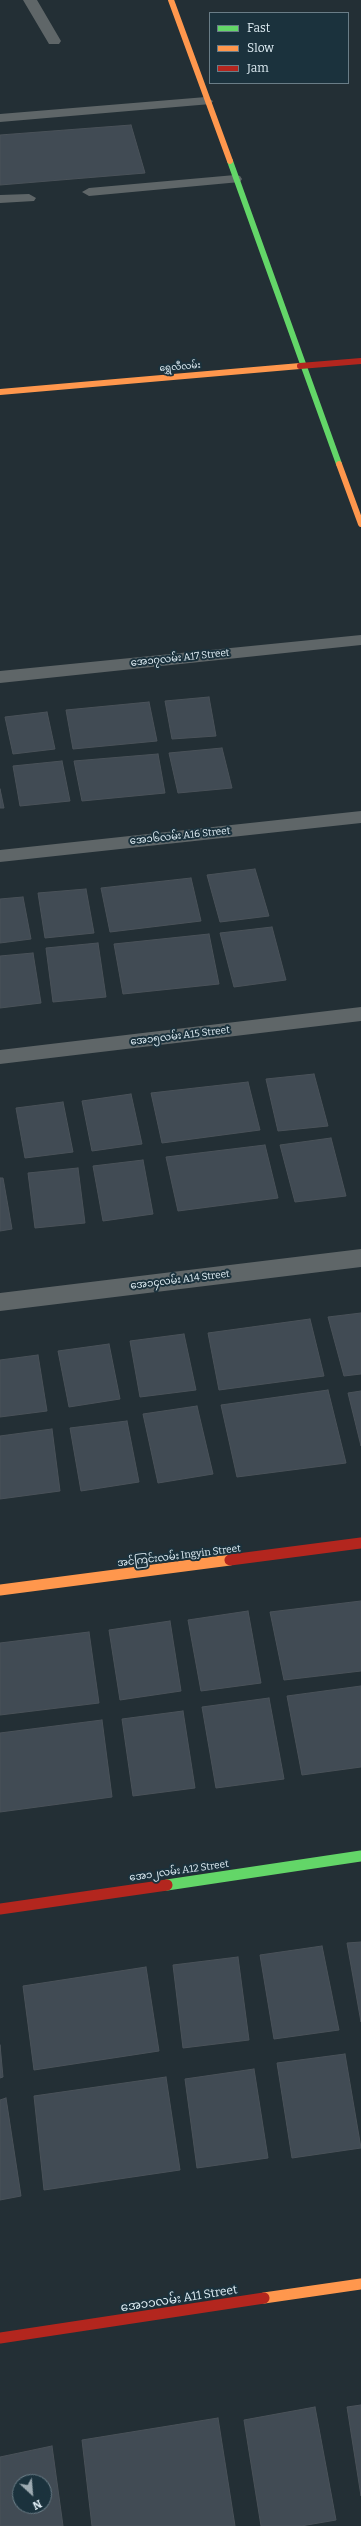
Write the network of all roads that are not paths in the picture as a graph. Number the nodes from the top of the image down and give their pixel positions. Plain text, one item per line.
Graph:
1 (30, 0) edge
2 (171, 0) edge
3 (54, 41) dead end
4 (206, 101) junction
5 (0, 118) edge
6 (235, 179) junction
7 (89, 192) dead end
8 (29, 198) dead end
9 (0, 199) edge
10 (361, 361) edge
11 (304, 366) junction
12 (0, 392) edge
13 (361, 524) edge
14 (361, 640) edge
15 (0, 677) edge
16 (361, 817) edge
17 (0, 856) edge
18 (361, 1014) edge
19 (0, 1058) edge
20 (361, 1258) edge
21 (0, 1302) edge
22 (361, 1543) edge
23 (0, 1590) edge
24 (361, 1856) edge
25 (0, 1909) edge
26 (361, 2284) edge
27 (0, 2338) edge

1 - 3 street
2 - 4 street
4 - 5 street
4 - 6 street
6 - 7 street
6 - 11 street
8 - 9 street
10 - 11 street, ရွှေလီလမ်း
11 - 12 street, ရွှေလီလမ်း
11 - 13 street
14 - 15 street, အေ၁၇လမ်း A17 Street
16 - 17 street, အေ၁၆လမ်း A16 Street
18 - 19 street, အေ၁၅လမ်း A15 Street
20 - 21 street, အေ၁၄လမ်း A14 Street
22 - 23 street, အင်ကြင်းလမ်း Ingyin Street
24 - 25 street, အေ၁၂လမ်း A12 Street
26 - 27 street, အေ၁၁လမ်း A11 Street

